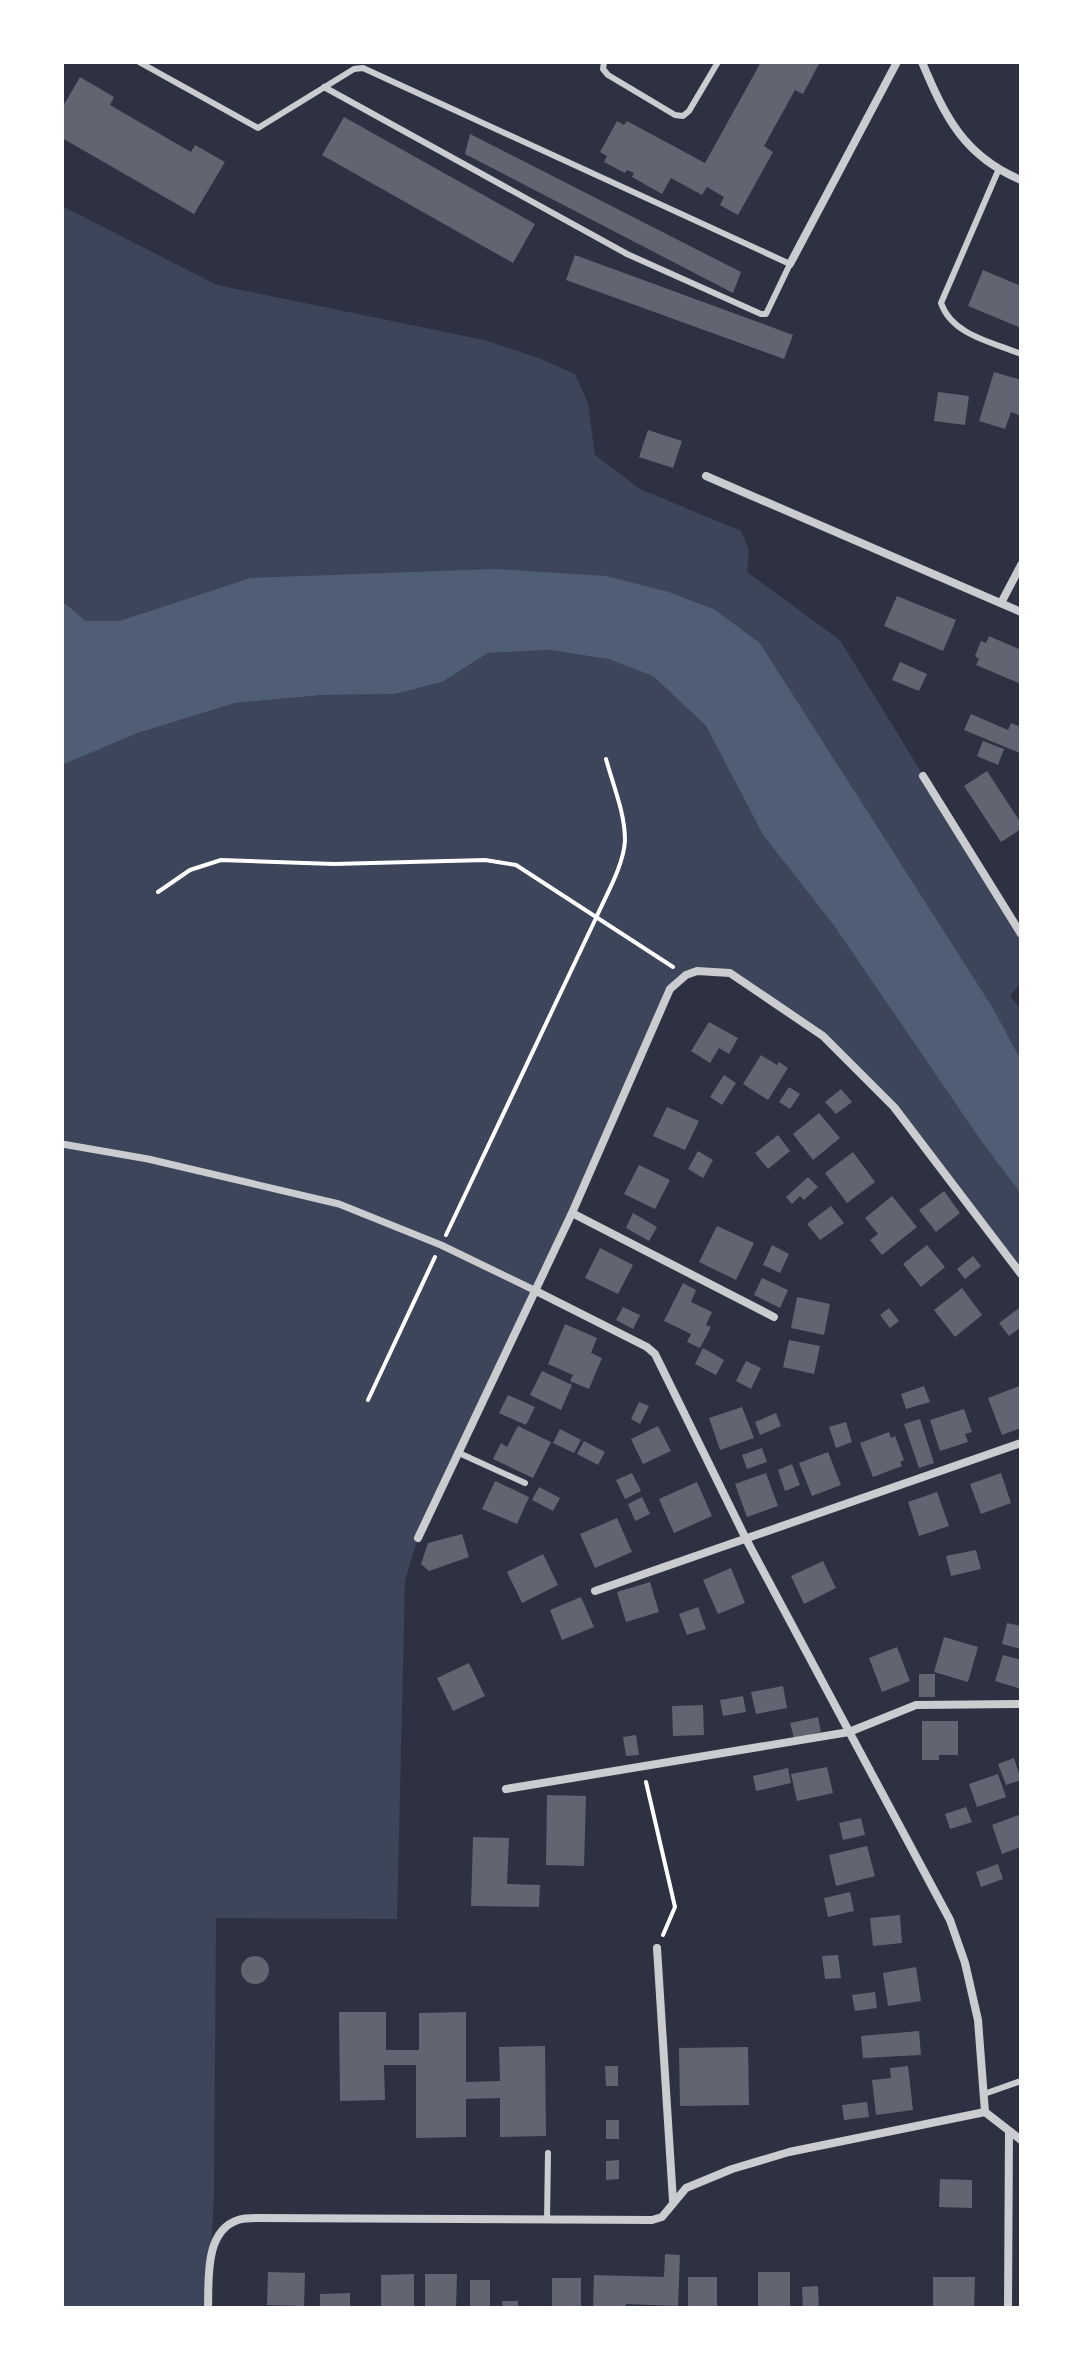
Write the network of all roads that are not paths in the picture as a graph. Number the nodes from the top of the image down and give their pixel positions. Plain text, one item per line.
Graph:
1 (139, 62) edge
2 (604, 62) edge
3 (718, 62) edge
4 (897, 62) edge
5 (922, 62) edge
6 (324, 87) junction
7 (998, 171) junction
8 (1021, 180) edge
9 (790, 264) junction
10 (1021, 354) edge
11 (706, 476) dead end
12 (1021, 565) edge
13 (1001, 603) junction
14 (1021, 612) edge
15 (923, 776) dead end
16 (1021, 934) edge
17 (62, 1144) edge
18 (572, 1213) junction
19 (1021, 1274) edge
20 (534, 1290) junction
21 (774, 1317) dead end
22 (1021, 1443) edge
23 (459, 1453) junction
24 (525, 1483) dead end
25 (418, 1538) dead end
26 (746, 1539) junction
27 (595, 1591) dead end
28 (1021, 1704) edge
29 (849, 1732) junction
30 (506, 1789) dead end
31 (657, 1948) road end
32 (1021, 2081) edge
33 (984, 2094) junction
34 (985, 2112) junction
35 (1009, 2131) junction
36 (1021, 2140) edge
37 (548, 2153) dead end
38 (673, 2201) junction
39 (547, 2220) junction
40 (208, 2308) edge
41 (1008, 2308) edge

1 - 6 lane
2 - 3 lane
4 - 9 street
5 - 7 street
6 - 9 lane
6 - 9 lane
7 - 8 street
7 - 10 lane
11 - 13 street
12 - 13 street
13 - 14 street
15 - 16 street
17 - 20 street
18 - 19 street
18 - 20 street
18 - 21 street
20 - 23 street
20 - 26 street
22 - 26 street
23 - 24 lane
23 - 25 street
26 - 27 street
26 - 29 street
28 - 29 street
29 - 30 street
29 - 33 street
31 - 38 street
32 - 33 lane
33 - 34 street
34 - 35 street
34 - 38 street
35 - 36 street
35 - 41 street
37 - 39 lane
38 - 39 street
39 - 40 street

